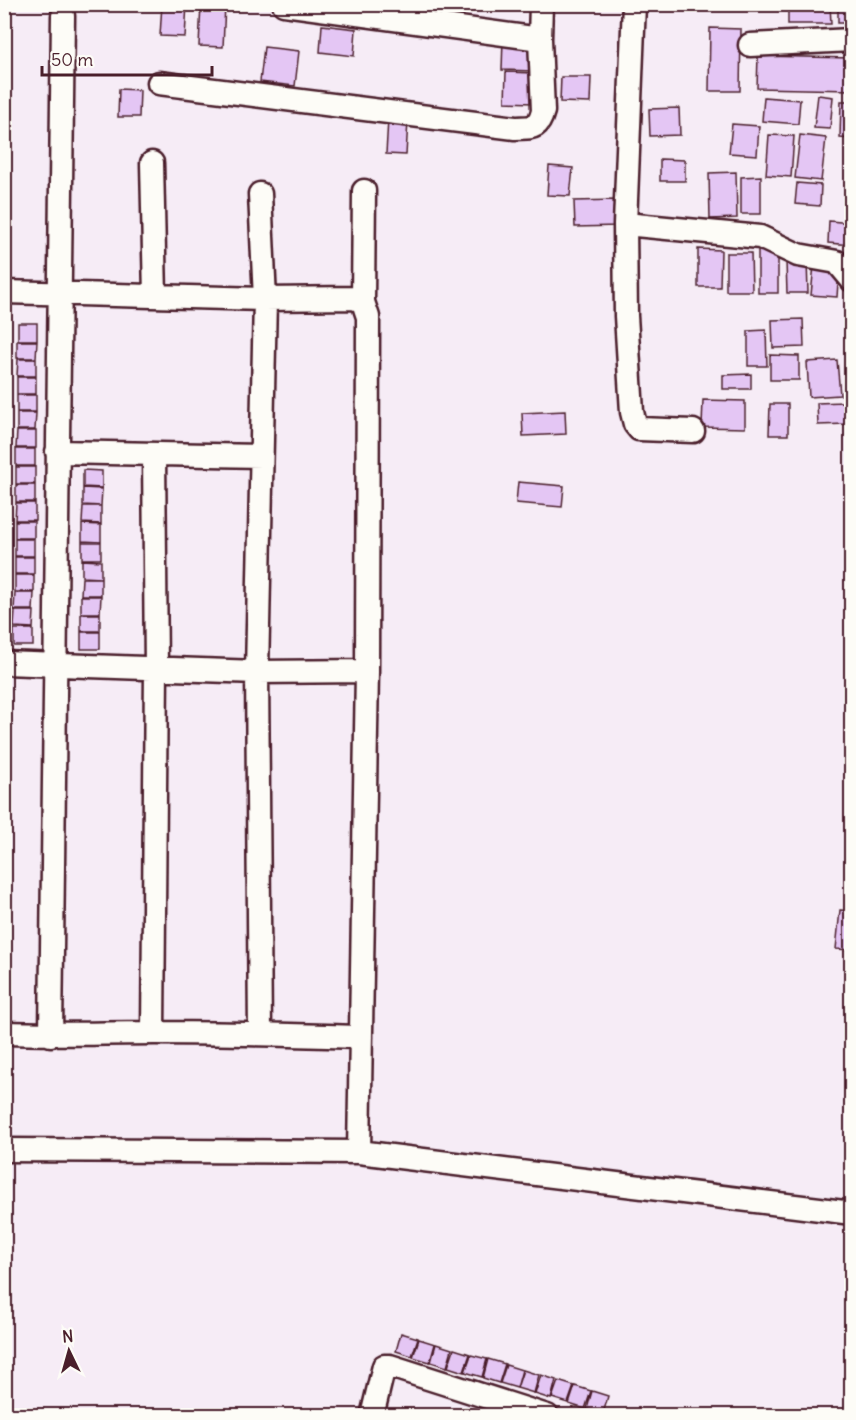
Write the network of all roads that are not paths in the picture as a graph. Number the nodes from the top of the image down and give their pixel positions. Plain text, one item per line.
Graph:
1 (284, 4) edge
2 (541, 4) edge
3 (634, 4) edge
4 (404, 12) edge
5 (63, 16) dead end
6 (540, 39) junction
7 (852, 39) edge
8 (750, 45) dead end
9 (159, 83) dead end
10 (152, 164) dead end
11 (364, 191) dead end
12 (260, 194) dead end
13 (626, 224) junction
14 (852, 280) edge
15 (4, 292) edge
16 (59, 294) junction
17 (155, 296) junction
18 (265, 299) junction
19 (363, 302) junction
20 (693, 431) dead end
21 (57, 452) junction
22 (154, 455) junction
23 (261, 456) junction
24 (4, 663) edge
25 (55, 664) junction
26 (156, 669) junction
27 (367, 671) junction
28 (257, 672) junction
29 (4, 1033) edge
30 (153, 1033) junction
31 (260, 1034) junction
32 (51, 1035) junction
33 (361, 1037) junction
34 (4, 1150) edge
35 (359, 1152) junction
36 (852, 1213) edge
37 (373, 1416) edge
38 (547, 1416) edge

1 - 4 street
2 - 6 street
3 - 13 street
4 - 6 street
5 - 16 street
6 - 9 street
7 - 8 street
10 - 17 street
11 - 19 street
12 - 18 street
13 - 14 street
13 - 20 street
15 - 16 street
16 - 17 street
16 - 21 street
17 - 18 street
18 - 19 street
18 - 23 street
19 - 27 street
21 - 22 street
21 - 25 street
22 - 23 street
22 - 26 street
23 - 28 street
24 - 25 street
25 - 26 street
25 - 32 street
26 - 28 street
26 - 30 street
27 - 28 street
27 - 33 street
28 - 31 street
29 - 32 street
30 - 31 street
30 - 32 street
31 - 33 street
33 - 35 street
34 - 35 street
35 - 36 street
37 - 38 street

